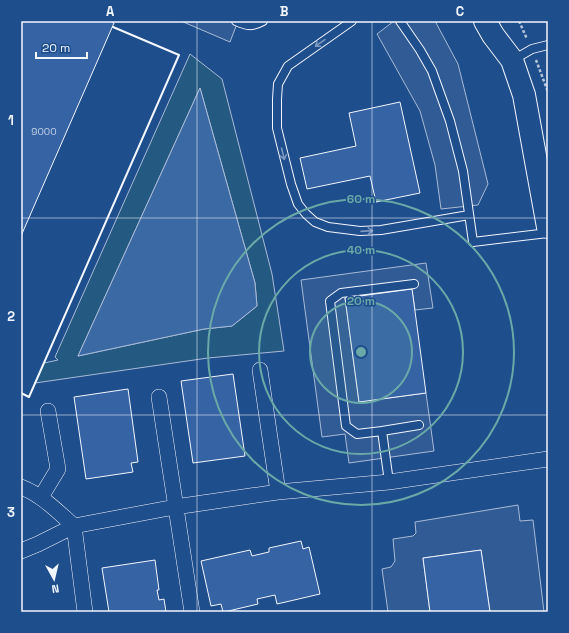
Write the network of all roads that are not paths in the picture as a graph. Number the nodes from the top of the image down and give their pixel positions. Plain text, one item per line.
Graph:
1 (236, 21) edge
2 (263, 21) edge
3 (352, 21) edge
4 (400, 21) edge
5 (485, 21) edge
6 (548, 45) edge
7 (512, 60) junction
8 (469, 215) junction
9 (548, 228) edge
10 (548, 233) edge
11 (414, 284) dead end
12 (260, 370) dead end
13 (159, 397) dead end
14 (48, 411) dead end
15 (419, 425) dead end
16 (382, 431) junction
17 (548, 459) edge
18 (389, 482) junction
19 (21, 487) edge
20 (278, 492) junction
21 (41, 497) junction
22 (175, 507) junction
23 (74, 526) junction
24 (21, 551) edge
25 (85, 612) edge
26 (192, 612) edge

1 - 2 lane
3 -> 8 lane
4 - 8 lane
5 - 7 street
6 - 7 lane
7 - 9 street
8 - 10 lane
11 - 16 lane
12 - 20 street
13 - 22 street
14 - 21 street
15 - 16 lane
16 - 18 lane
17 - 18 street
18 - 20 street
19 - 21 street
20 - 22 street
21 - 23 street
22 - 23 street
22 - 26 street
23 - 24 street
23 - 25 street

